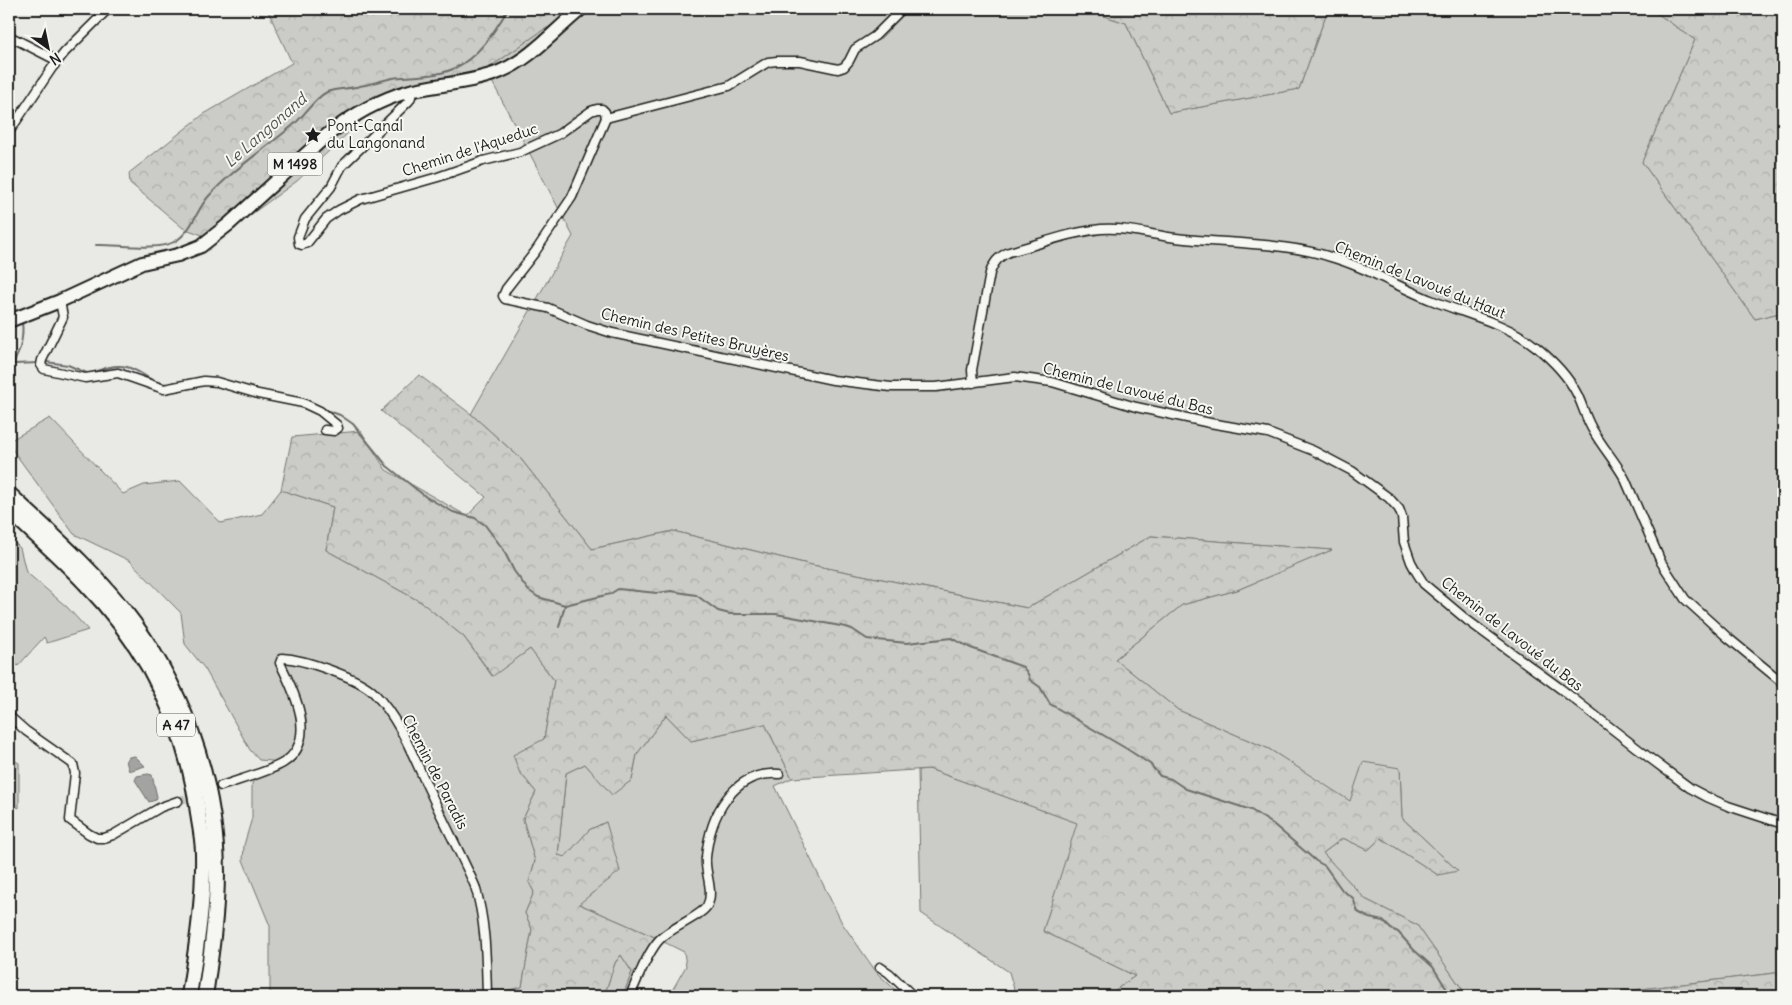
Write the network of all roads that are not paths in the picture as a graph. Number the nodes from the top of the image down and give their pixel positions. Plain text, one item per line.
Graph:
1 (108, 9) edge
2 (581, 9) edge
3 (902, 9) edge
4 (9, 36) edge
5 (58, 61) junction
6 (410, 92) junction
7 (606, 118) junction
8 (9, 132) edge
9 (60, 301) junction
10 (9, 321) edge
11 (973, 382) junction
12 (325, 430) dead end
13 (9, 494) edge
14 (9, 510) edge
15 (1783, 683) edge
16 (9, 716) edge
17 (779, 774) dead end
18 (221, 786) tunnel mouth
19 (178, 801) tunnel mouth
20 (1783, 824) edge
21 (880, 967) dead end
22 (189, 996) edge
23 (205, 996) edge
24 (487, 996) edge
25 (630, 996) edge
26 (913, 996) edge

1 - 5 street
2 - 6 main road, M 1498
3 - 7 street
4 - 5 street
5 - 8 street
6 - 7 street, Chemin de l'Aqueduc
6 - 9 main road, M 1498
7 - 11 street, Chemin des Petites Bruyères
9 - 10 main road, M 1498
9 - 12 street
11 - 15 street, Chemin de Lavoué du Haut
11 - 20 street, Chemin de Lavoué du Bas
13 - 23 highway, A 47
14 - 22 highway, A 47
16 - 19 street
17 - 25 street
18 - 24 street, Chemin de Paradis
21 - 26 street

